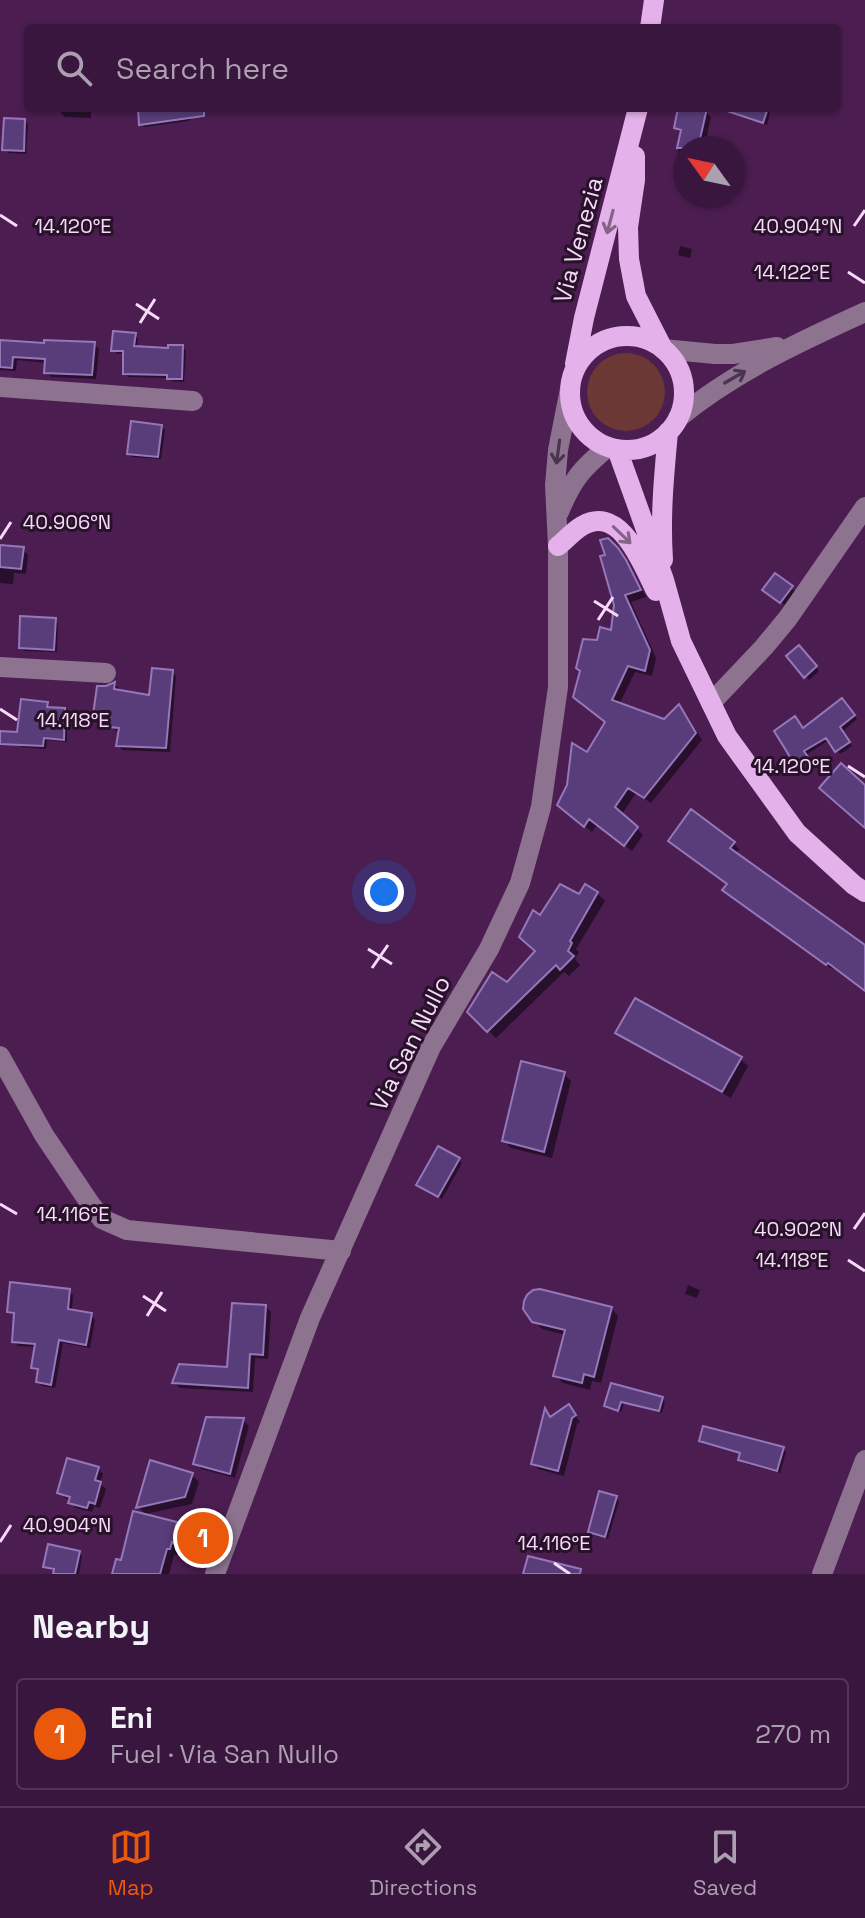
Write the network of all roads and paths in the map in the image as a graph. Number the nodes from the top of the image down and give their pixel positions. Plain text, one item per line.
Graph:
1 (654, 0) edge
2 (651, 24) edge
3 (637, 114) edge
4 (865, 312) edge
5 (797, 343) junction
6 (663, 349) junction
7 (571, 382) junction
8 (0, 387) edge
9 (193, 401) dead end
10 (673, 425) junction
11 (612, 448) junction
12 (865, 507) edge
13 (557, 515) junction
14 (558, 546) junction
15 (664, 580) junction
16 (681, 641) junction
17 (0, 667) edge
18 (106, 673) dead end
19 (711, 703) junction
20 (865, 892) edge
21 (0, 1056) edge
22 (341, 1251) junction
23 (865, 1460) edge
24 (215, 1574) edge
25 (822, 1574) edge

1 - 2 main road
3 - 6 main road, Via Venezia
3 -> 7 main road, Via Venezia
4 - 5 street
5 - 6 street
10 -> 5 street
6 - 7 main road
6 - 10 main road
7 - 11 main road
7 -> 13 street, Via San Nullo
8 - 9 street
10 - 11 main road
10 - 15 main road
11 - 13 street, Via San Nullo
11 - 15 main road
12 - 19 street
13 - 14 street, Via San Nullo
14 -> 16 main road
14 - 22 street, Via San Nullo
15 - 16 main road
16 - 19 main road
17 - 18 street
19 - 20 main road
21 - 22 street
22 - 24 street, Via San Nullo
23 - 25 street

